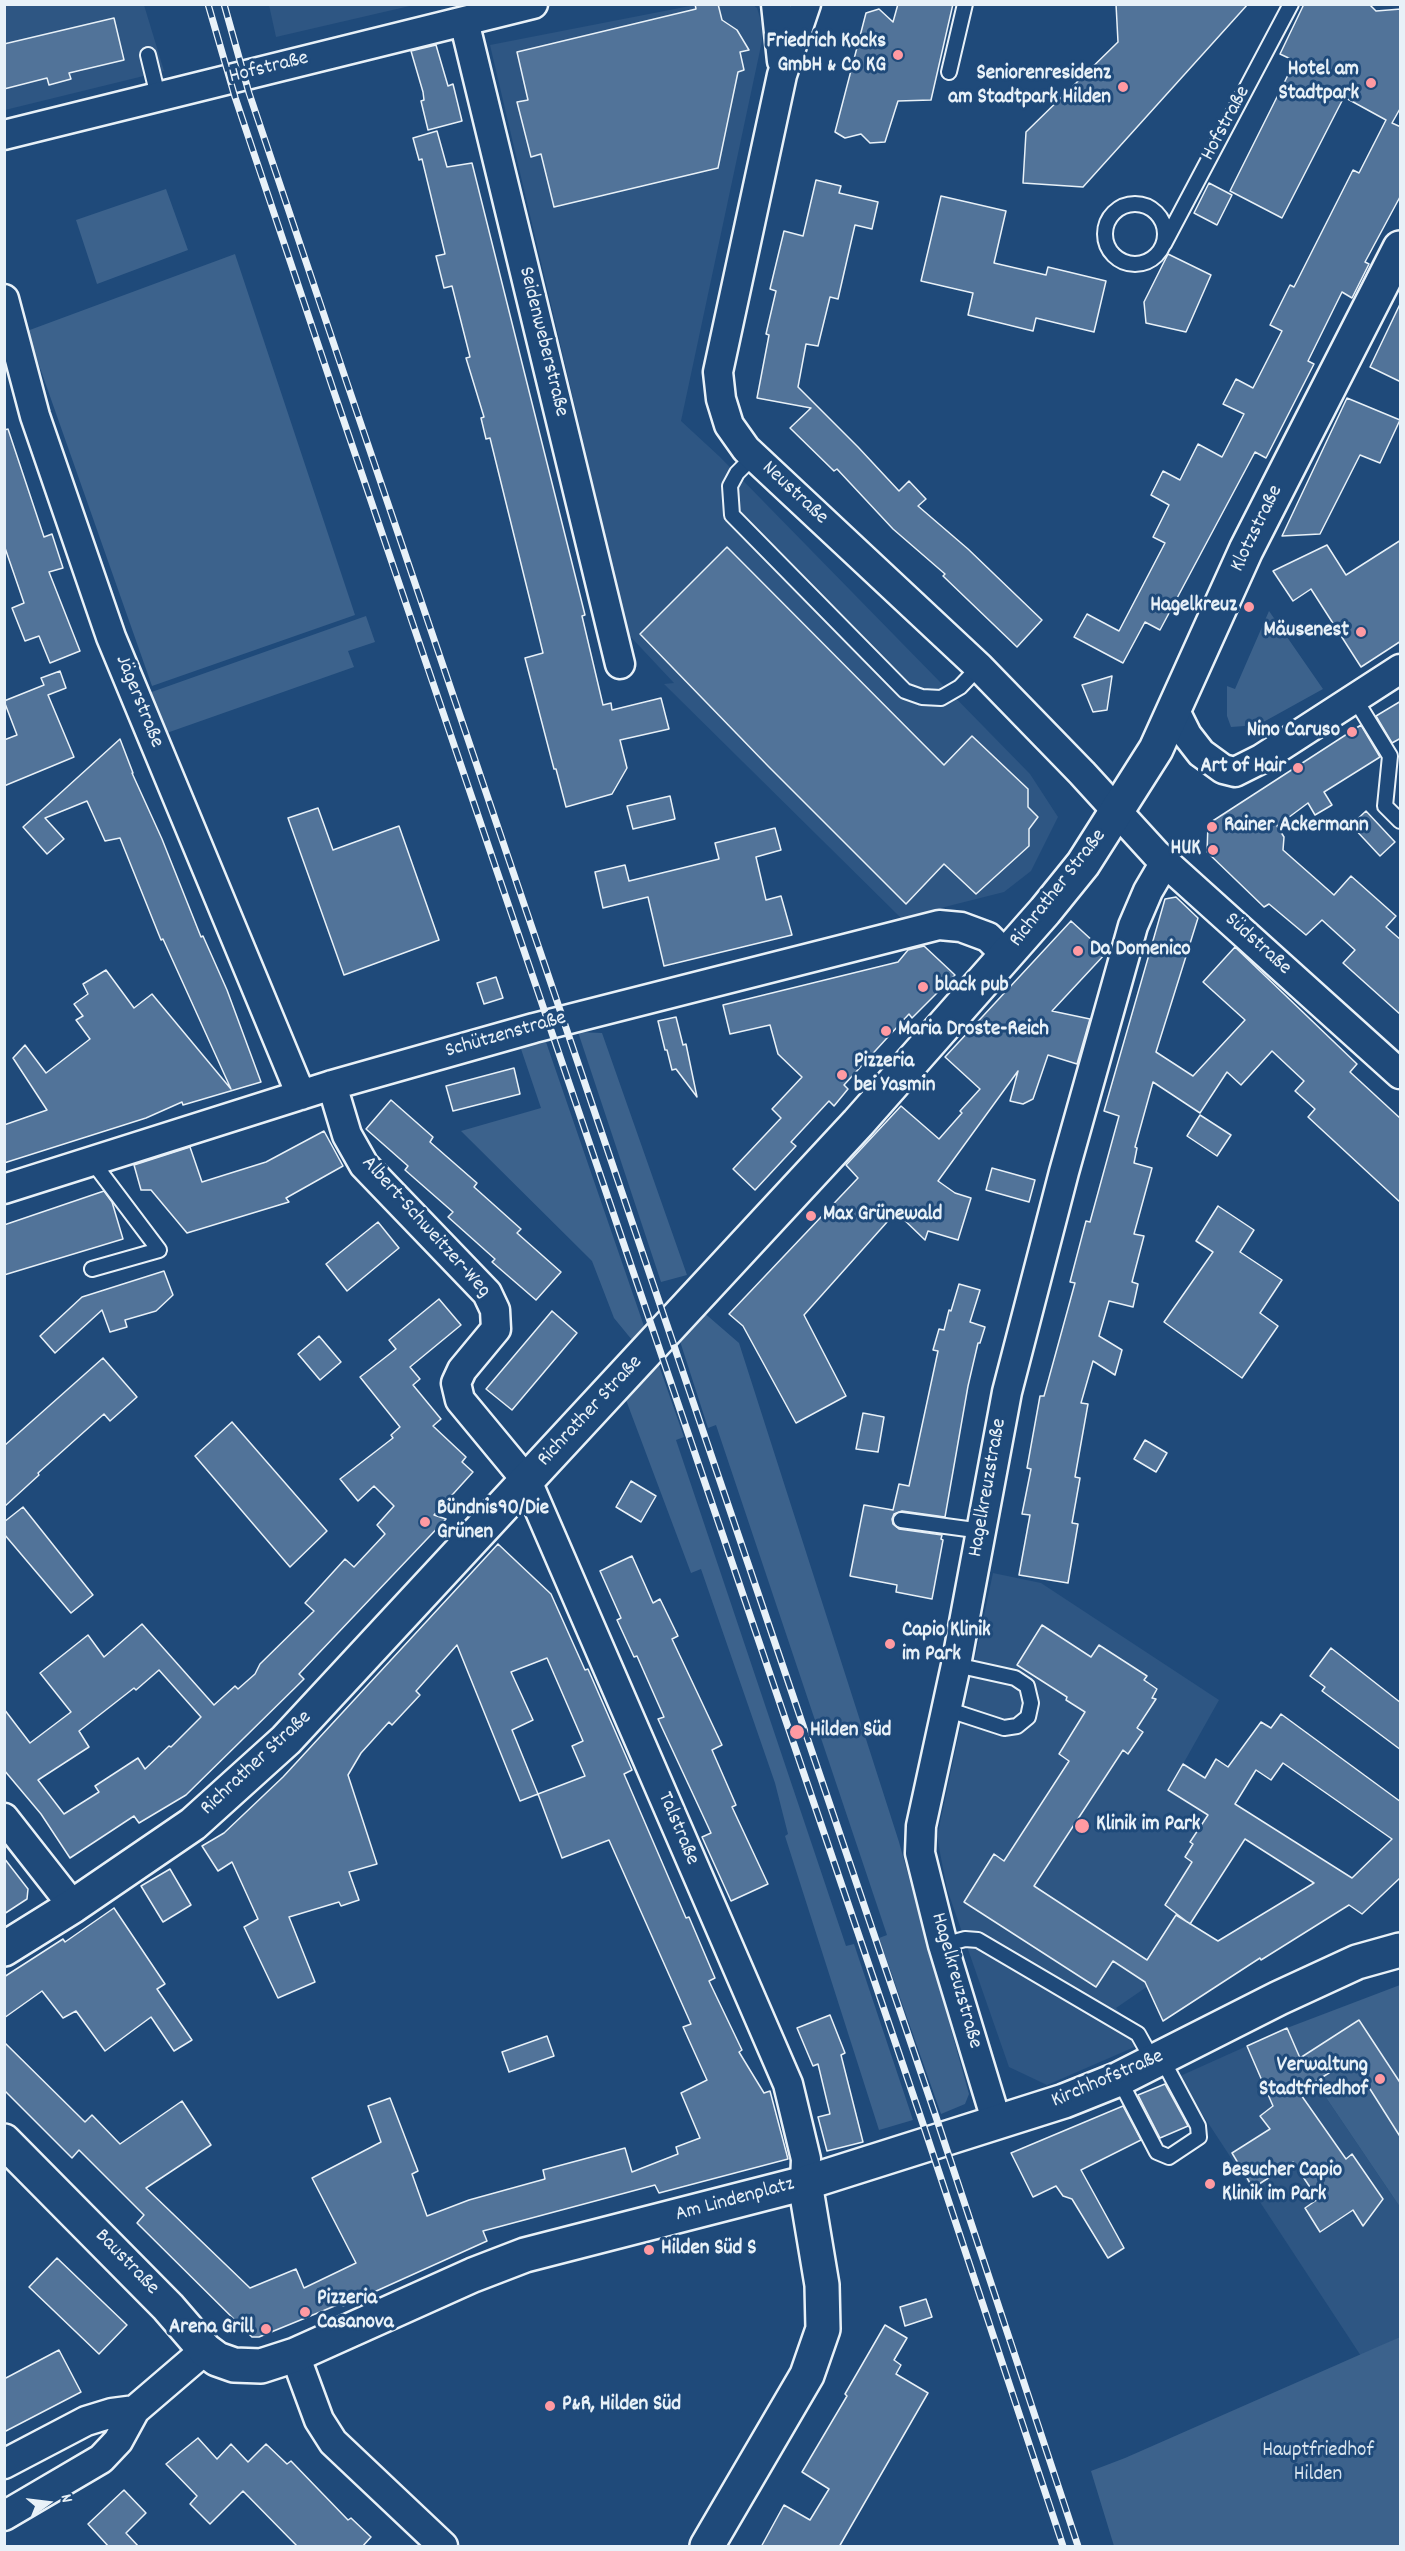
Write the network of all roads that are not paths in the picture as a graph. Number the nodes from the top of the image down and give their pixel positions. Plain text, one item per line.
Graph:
1 (533, 4) edge
2 (776, 4) edge
3 (806, 4) edge
4 (965, 4) edge
5 (1291, 4) edge
6 (463, 13) edge
7 (148, 55) dead end
8 (949, 72) dead end
9 (782, 75) junction
10 (158, 96) junction
11 (4, 135) edge
12 (1164, 244) junction
13 (1401, 248) edge
14 (4, 299) edge
15 (754, 456) junction
16 (620, 664) dead end
17 (979, 668) junction
18 (1401, 669) edge
19 (1355, 699) junction
20 (1175, 711) junction
21 (1118, 811) junction
22 (1401, 821) edge
23 (1165, 862) junction
24 (1006, 956) junction
25 (1401, 1074) edge
26 (333, 1085) junction
27 (301, 1095) junction
28 (92, 1161) junction
29 (4, 1189) edge
30 (92, 1269) dead end
31 (527, 1481) junction
32 (901, 1520) dead end
33 (982, 1531) junction
34 (956, 1665) junction
35 (946, 1709) junction
36 (4, 1818) edge
37 (73, 1906) junction
38 (943, 1945) junction
39 (4, 1949) edge
40 (1401, 1950) edge
41 (1158, 2061) junction
42 (1119, 2079) junction
43 (997, 2123) junction
44 (4, 2141) edge
45 (805, 2183) junction
46 (206, 2350) junction
47 (295, 2355) junction
48 (135, 2410) junction
49 (4, 2464) edge
50 (4, 2516) edge
51 (443, 2547) edge
52 (707, 2547) edge

1 - 6 street, Hofstraße
2 - 9 street, Neustraße
3 - 9 street, Neustraße
4 - 8 lane
5 - 12 lane, Hofstraße
6 - 10 street, Hofstraße
6 - 16 street, Seidenweberstraße
7 - 10 lane
9 - 15 street, Neustraße
10 - 11 street, Hofstraße
12 - 12 lane, Hofstraße
13 - 20 main road, Klotzstraße
14 - 27 street, Jägerstraße
15 - 17 street, Neustraße
15 - 17 lane
17 - 21 street, Neustraße
18 - 19 street
19 - 20 street
19 - 22 lane
20 - 21 main road, Klotzstraße
21 - 23 street, Südstraße
21 - 24 main road, Richrather Straße
23 - 25 street, Südstraße
23 - 33 street, Hagelkreuzstraße
24 - 26 street, Schützenstraße
24 - 31 main road, Richrather Straße
26 - 27 street, Schützenstraße
26 - 31 street, Albert-Schweitzer-Weg
27 - 28 street, Schützenstraße
28 - 29 street, Schützenstraße
28 - 30 lane
31 - 37 main road, Richrather Straße
31 - 45 street, Talstraße
32 - 33 lane
33 - 34 street, Hagelkreuzstraße
34 - 35 street, Hagelkreuzstraße
34 - 35 lane
35 - 38 street, Hagelkreuzstraße
36 - 37 street
37 - 39 main road, Richrather Straße
38 - 41 lane
38 - 43 street, Hagelkreuzstraße
40 - 41 main road, Kirchhofstraße
41 - 42 main road, Kirchhofstraße
41 - 42 lane
42 - 43 main road, Kirchhofstraße
43 - 45 main road, Kirchhofstraße
44 - 46 main road, Baustraße
45 - 47 main road, Am Lindenplatz
45 - 52 main road, Am Lindenplatz
46 - 47 main road, Baustraße
46 - 48 street
47 - 51 street
48 - 49 street
48 - 50 street

